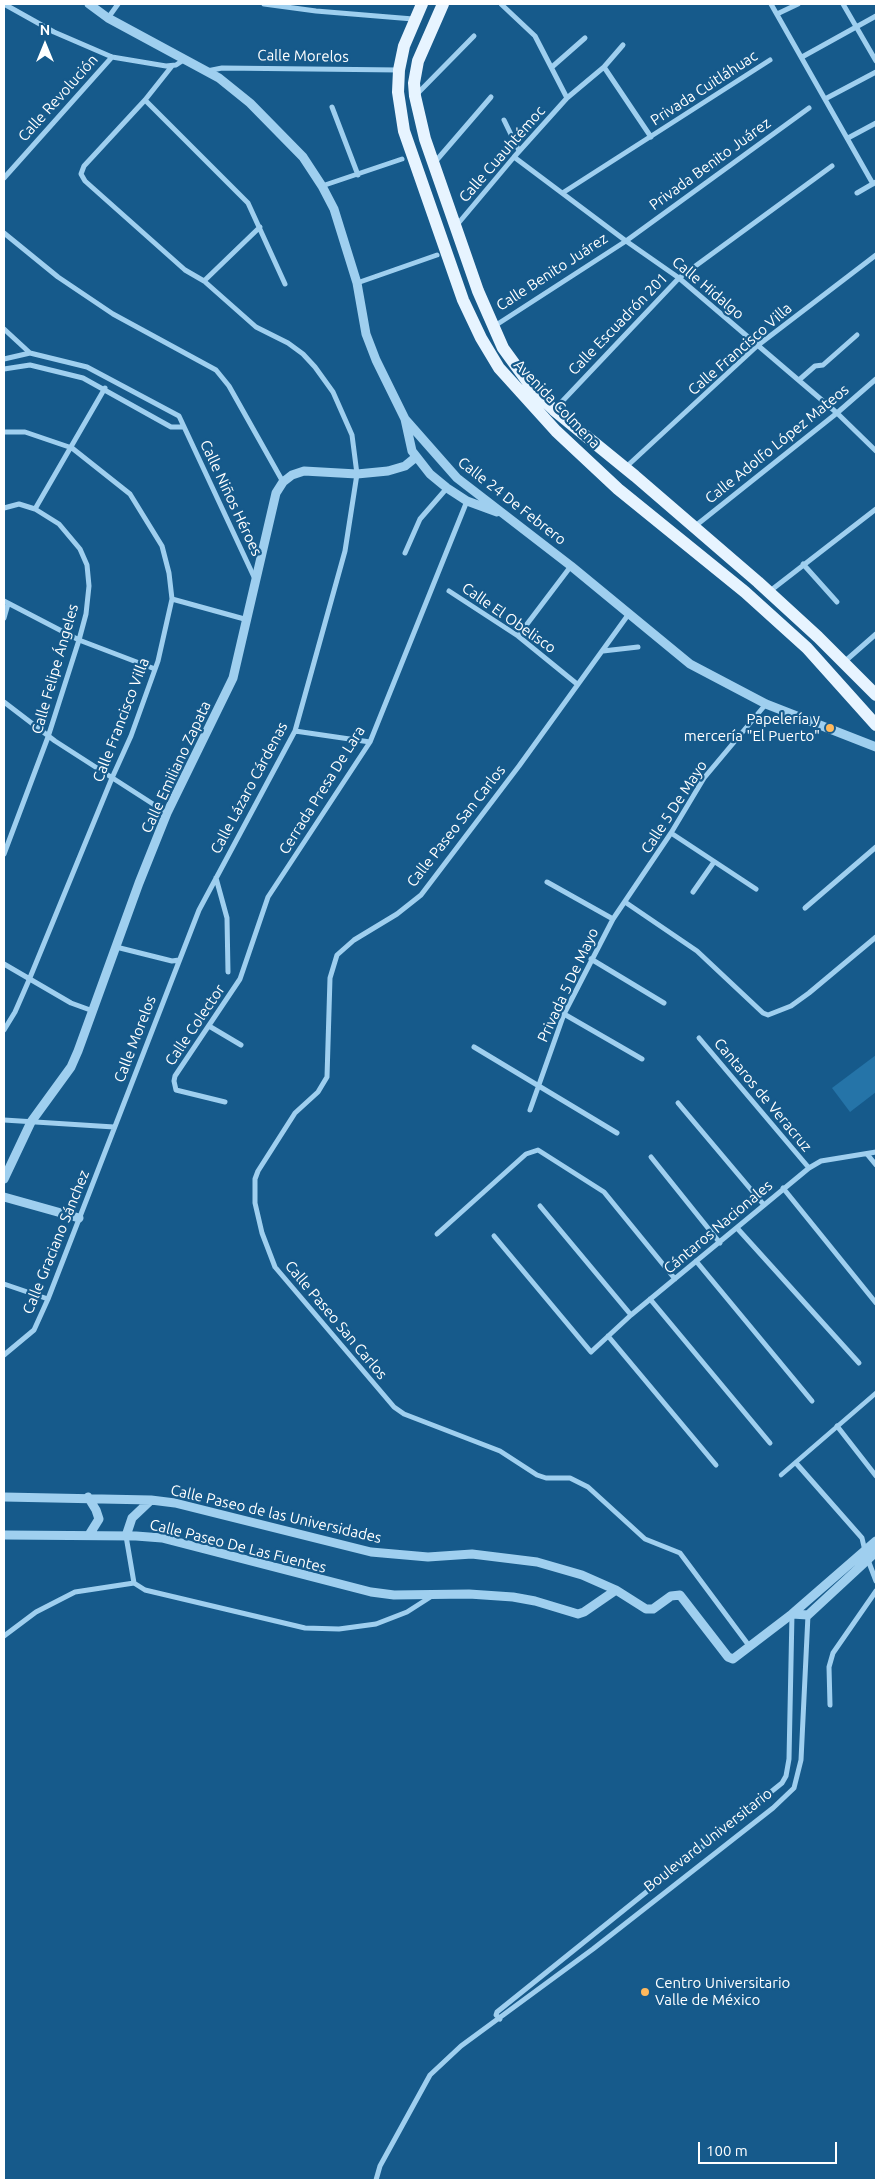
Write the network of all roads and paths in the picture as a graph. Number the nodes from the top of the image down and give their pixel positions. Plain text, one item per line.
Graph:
1 (4, 4) edge
2 (89, 4) edge
3 (118, 4) edge
4 (264, 4) edge
5 (422, 4) edge
6 (443, 4) edge
7 (501, 4) edge
8 (771, 4) edge
9 (798, 4) edge
10 (843, 4) edge
11 (279, 5) edge
12 (777, 14) junction
13 (876, 16) edge
14 (108, 18) junction
15 (414, 19) junction
16 (856, 27) junction
17 (474, 36) dead end
18 (585, 38) dead end
19 (623, 45) dead end
20 (112, 57) junction
21 (802, 57) junction
22 (186, 59) junction
23 (770, 60) dead end
24 (876, 61) edge
25 (172, 66) junction
26 (552, 67) junction
27 (604, 67) junction
28 (399, 70) junction
29 (207, 71) junction
30 (876, 72) edge
31 (415, 96) junction
32 (491, 97) dead end
33 (568, 98) junction
34 (825, 99) junction
35 (145, 100) junction
36 (332, 107) dead end
37 (809, 108) dead end
38 (504, 120) dead end
39 (876, 123) edge
40 (651, 137) junction
41 (848, 138) junction
42 (519, 151) junction
43 (514, 157) junction
44 (402, 159) dead end
45 (434, 162) junction
46 (832, 166) dead end
47 (358, 175) junction
48 (4, 178) edge
49 (875, 183) edge
50 (322, 186) junction
51 (564, 192) junction
52 (857, 193) dead end
53 (456, 226) junction
54 (260, 227) junction
55 (4, 233) edge
56 (626, 241) junction
57 (437, 255) dead end
58 (876, 255) edge
59 (679, 278) junction
60 (204, 281) junction
61 (357, 283) junction
62 (285, 284) dead end
63 (493, 327) junction
64 (4, 329) edge
65 (857, 335) dead end
66 (757, 346) junction
67 (30, 353) junction
68 (4, 359) edge
69 (4, 369) edge
70 (876, 379) edge
71 (799, 380) junction
72 (105, 388) junction
73 (554, 410) junction
74 (837, 413) junction
75 (405, 419) junction
76 (183, 427) junction
77 (4, 432) edge
78 (72, 448) junction
79 (876, 451) edge
80 (416, 457) junction
81 (625, 468) junction
82 (356, 474) junction
83 (283, 482) junction
84 (447, 488) junction
85 (467, 501) junction
86 (4, 508) edge
87 (35, 509) junction
88 (876, 509) edge
89 (506, 513) junction
90 (693, 528) junction
91 (405, 553) dead end
92 (803, 564) junction
93 (571, 566) junction
94 (255, 579) junction
95 (449, 591) dead end
96 (768, 593) junction
97 (172, 599) junction
98 (6, 602) edge
99 (837, 602) dead end
100 (628, 615) junction
101 (4, 618) edge
102 (248, 620) junction
103 (876, 634) edge
104 (518, 636) junction
105 (79, 640) junction
106 (638, 647) dead end
107 (603, 651) junction
108 (843, 663) junction
109 (155, 669) junction
110 (577, 684) junction
111 (876, 695) edge
112 (4, 702) edge
113 (766, 704) junction
114 (876, 725) edge
115 (296, 731) junction
116 (48, 737) junction
117 (370, 742) junction
118 (876, 747) edge
119 (112, 778) junction
120 (168, 813) junction
121 (671, 833) junction
122 (876, 847) edge
123 (4, 854) edge
124 (714, 862) junction
125 (216, 877) junction
126 (547, 882) dead end
127 (756, 889) dead end
128 (693, 892) dead end
129 (625, 902) junction
130 (805, 908) dead end
131 (614, 919) junction
132 (876, 937) edge
133 (116, 947) junction
134 (591, 959) junction
135 (179, 960) junction
136 (4, 964) edge
137 (228, 972) dead end
138 (240, 978) joint
139 (29, 980) junction
140 (664, 1003) dead end
141 (93, 1011) junction
142 (564, 1014) junction
143 (209, 1026) junction
144 (4, 1030) edge
145 (699, 1038) dead end
146 (241, 1045) dead end
147 (474, 1047) dead end
148 (642, 1060) dead end
149 (539, 1085) junction
150 (225, 1102) dead end
151 (678, 1103) dead end
152 (530, 1110) dead end
153 (4, 1120) edge
154 (31, 1122) junction
155 (114, 1126) junction
156 (617, 1133) dead end
157 (876, 1152) edge
158 (867, 1154) junction
159 (652, 1157) dead end
160 (876, 1165) edge
161 (809, 1168) junction
162 (4, 1180) edge
163 (783, 1188) junction
164 (4, 1197) edge
165 (764, 1205) junction
166 (540, 1206) dead end
167 (79, 1218) junction
168 (737, 1228) junction
169 (437, 1234) dead end
170 (494, 1236) dead end
171 (720, 1243) junction
172 (696, 1261) junction
173 (675, 1279) junction
174 (4, 1284) edge
175 (48, 1299) junction
176 (650, 1300) junction
177 (876, 1303) edge
178 (631, 1315) junction
179 (608, 1336) junction
180 (4, 1355) edge
181 (859, 1363) dead end
182 (876, 1393) edge
183 (812, 1401) dead end
184 (837, 1426) junction
185 (770, 1443) dead end
186 (796, 1463) junction
187 (716, 1465) dead end
188 (781, 1475) dead end
189 (876, 1476) edge
190 (4, 1496) edge
191 (88, 1497) junction
192 (151, 1500) junction
193 (4, 1535) edge
194 (89, 1535) junction
195 (126, 1536) junction
196 (876, 1541) edge
197 (876, 1552) edge
198 (867, 1555) junction
199 (876, 1580) edge
200 (134, 1583) junction
201 (616, 1590) junction
202 (876, 1591) edge
203 (435, 1594) junction
204 (792, 1614) junction
205 (808, 1615) junction
206 (4, 1636) edge
207 (750, 1647) junction
208 (830, 1705) dead end
209 (670, 1874) junction
210 (677, 1883) junction
211 (500, 2019) junction
212 (376, 2180) edge

1 - 20 street
2 - 14 street, Calle 24 De Febrero
3 - 14 street
4 - 11 street
5 - 15 main road, Avenida Colmena
6 - 31 main road, Avenida Colmena
7 - 26 street
8 - 12 street
9 - 12 street
10 - 16 street
11 - 15 street
12 - 21 street
13 - 16 street
14 - 22 street, Calle 24 De Febrero
15 - 28 main road, Avenida Colmena
16 - 21 street
16 - 24 street
17 - 31 street
18 - 26 street
19 - 27 street, Calle Cuauhtémoc
20 - 25 street
20 - 48 street, Calle Revolución
21 - 34 street
22 - 25 street
22 - 29 street, Calle 24 De Febrero
23 - 40 street, Privada Cuitláhuac
25 - 35 street
26 - 33 street
27 - 33 street, Calle Cuauhtémoc
27 - 40 street
28 - 29 street, Calle Morelos
28 - 114 main road, Avenida Colmena
29 - 50 street, Calle 24 De Febrero
30 - 34 street
31 - 45 main road, Avenida Colmena
32 - 45 street
33 - 42 street, Calle Cuauhtémoc
34 - 41 street
35 - 54 street
35 - 60 street, Calle Lázaro Cárdenas
36 - 47 street
37 - 56 street, Privada Benito Juárez
38 - 42 street
39 - 41 street
40 - 51 street, Privada Cuitláhuac
41 - 49 street
42 - 43 street, Calle Cuauhtémoc
43 - 51 street, Calle Hidalgo
43 - 53 street, Calle Cuauhtémoc
44 - 47 street
45 - 53 main road, Avenida Colmena
46 - 59 street, Calle Escuadrón 201
47 - 50 street
49 - 52 street
50 - 61 street, Calle 24 De Febrero
51 - 56 street, Calle Hidalgo
53 - 63 main road, Avenida Colmena
54 - 60 street
54 - 62 street
55 - 83 street
56 - 59 street, Calle Hidalgo
56 - 63 street, Calle Benito Juárez
57 - 61 street
58 - 66 street, Calle Francisco Villa
59 - 66 street, Calle Hidalgo
59 - 73 street, Calle Escuadrón 201
60 - 82 street, Calle Lázaro Cárdenas
61 - 75 street, Calle 24 De Febrero
63 - 73 main road, Avenida Colmena
64 - 67 street
65 - 71 street
66 - 71 street, Calle Hidalgo
66 - 81 street, Calle Francisco Villa
67 - 68 street, Calle Niños Héroes
67 - 76 street, Calle Niños Héroes
69 - 72 street, Calle Niños Héroes
70 - 74 street, Calle Adolfo López Mateos
71 - 74 street, Calle Hidalgo
72 - 76 street, Calle Niños Héroes
72 - 78 street
73 - 81 main road, Avenida Colmena
74 - 79 street, Calle Hidalgo
74 - 90 street, Calle Adolfo López Mateos
75 - 80 street
75 - 89 street, Calle 24 De Febrero
76 - 94 street, Calle Niños Héroes
77 - 78 street, Calle Francisco Villa
78 - 87 street
78 - 97 street, Calle Francisco Villa
80 - 82 street
80 - 84 street
81 - 90 main road, Avenida Colmena
82 - 83 street
82 - 115 street, Calle Lázaro Cárdenas
83 - 94 street, Calle Emiliano Zapata
84 - 85 street
84 - 91 street
85 - 89 street
85 - 117 street, Cerrada Presa De Lara
86 - 87 street, Calle Felipe Ángeles
87 - 105 street, Calle Felipe Ángeles
88 - 92 street
89 - 93 street, Calle 24 De Febrero
90 - 96 main road, Avenida Colmena
92 - 96 street
92 - 99 street
93 - 100 street, Calle 24 De Febrero
93 - 104 street
94 - 102 street, Calle Emiliano Zapata
95 - 104 street, Calle El Obelisco
96 - 108 main road, Avenida Colmena
97 - 102 street
97 - 109 street, Calle Francisco Villa
98 - 101 street
98 - 105 street
100 - 107 street, Calle Paseo San Carlos
100 - 113 street, Calle 24 De Febrero
102 - 120 street, Calle Emiliano Zapata
103 - 108 street
104 - 110 street, Calle El Obelisco
105 - 109 street
105 - 116 street, Calle Felipe Ángeles
106 - 107 street
107 - 110 street, Calle Paseo San Carlos
108 - 111 main road, Avenida Colmena
109 - 119 street, Calle Francisco Villa
110 - 207 street, Calle Paseo San Carlos
112 - 116 street
113 - 118 street, Calle 24 De Febrero
113 - 121 street, Calle 5 De Mayo
115 - 117 street
115 - 125 street, Calle Lázaro Cárdenas
116 - 119 street
116 - 123 street, Calle Felipe Ángeles
117 - 138 street, Cerrada Presa De Lara
119 - 120 street
119 - 139 street, Calle Francisco Villa
120 - 133 street, Calle Emiliano Zapata
121 - 124 street
121 - 129 street, Calle 5 De Mayo
122 - 130 street
124 - 127 street
124 - 128 street
125 - 135 street, Calle Lázaro Cárdenas
125 - 137 street
126 - 131 street
129 - 131 street, Privada 5 De Mayo
129 - 132 street
131 - 134 street, Privada 5 De Mayo
133 - 135 street
133 - 141 street, Calle Emiliano Zapata
134 - 140 street
134 - 142 street, Privada 5 De Mayo
135 - 155 street, Calle Morelos
136 - 139 street
138 - 143 street, Calle Colector
139 - 141 street
139 - 144 street, Calle Francisco Villa
141 - 154 street, Calle Emiliano Zapata
142 - 148 street
142 - 149 street, Privada 5 De Mayo
143 - 146 street
143 - 150 street, Calle Colector
145 - 161 street, Cantaros de Veracruz
147 - 149 street
149 - 152 street, Privada 5 De Mayo
149 - 156 street
151 - 165 street
153 - 154 street
154 - 155 street
154 - 162 street, Calle Emiliano Zapata
155 - 167 street, Calle Graciano Sánchez
157 - 158 street, Cántaros Nacionales
158 - 160 street
158 - 161 street, Cántaros Nacionales
159 - 171 street
161 - 163 street, Cántaros Nacionales
163 - 165 street, Cántaros Nacionales
163 - 177 street
164 - 167 street
165 - 168 street, Cántaros Nacionales
166 - 178 street
167 - 175 street, Calle Graciano Sánchez
168 - 171 street, Cántaros Nacionales
168 - 181 street
169 - 173 street
170 - 179 street, Cántaros Nacionales
171 - 172 street, Cántaros Nacionales
172 - 173 street, Cántaros Nacionales
172 - 183 street
173 - 176 street, Cántaros Nacionales
174 - 175 street
175 - 180 street, Calle Graciano Sánchez
176 - 178 street, Cántaros Nacionales
176 - 185 street
178 - 179 street, Cántaros Nacionales
179 - 187 street
182 - 184 street
184 - 186 street
184 - 189 street
186 - 188 street
186 - 198 street
190 - 191 street, Calle Paseo de las Universidades
191 - 192 street, Calle Paseo de las Universidades
191 - 194 street
192 - 195 street
192 - 201 street, Calle Paseo de las Universidades
193 - 194 street, Calle Paseo De Las Fuentes
194 - 195 street, Calle Paseo De Las Fuentes
195 - 200 street
195 - 203 street, Calle Paseo De Las Fuentes
196 - 198 street
197 - 198 street
198 - 199 street
198 - 204 street
198 - 205 street
200 - 203 street
200 - 206 street
201 - 203 street, Calle Paseo De Las Fuentes
201 - 207 street, Calle Paseo de las Universidades
202 - 208 street
204 - 205 street
204 - 207 street
204 - 209 street, Boulevard Universitario
205 - 210 street, Boulevard Universitario
209 - 210 street
209 - 211 street, Boulevard Universitario
210 - 211 street, Boulevard Universitario
211 - 212 street, Boulevard Universitario

